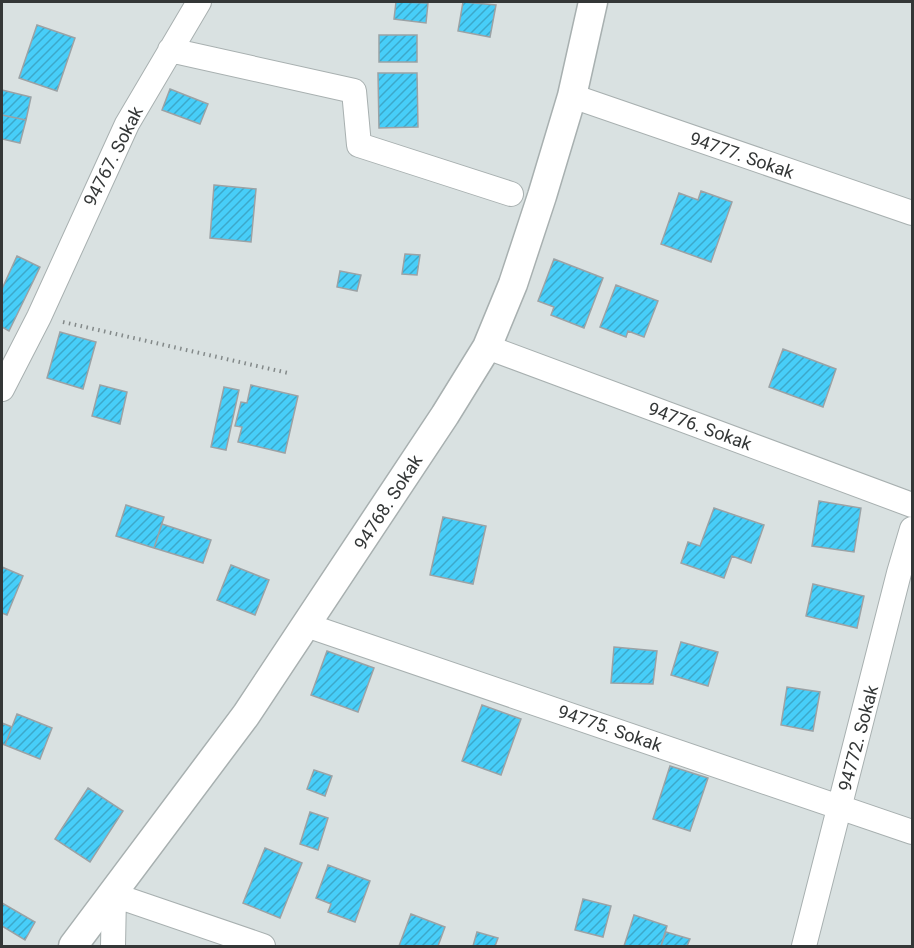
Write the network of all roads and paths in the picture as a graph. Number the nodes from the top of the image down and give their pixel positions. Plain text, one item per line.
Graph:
1 (199, 2) edge
2 (593, 2) edge
3 (170, 50) junction
4 (572, 96) junction
5 (511, 194) dead end
6 (912, 213) edge
7 (39, 316) junction
8 (487, 347) junction
9 (288, 373) dead end
10 (2, 389) edge
11 (912, 505) edge
12 (912, 530) edge
13 (306, 625) junction
14 (840, 807) junction
15 (912, 832) edge
16 (114, 895) junction
17 (73, 946) edge
18 (113, 946) edge
19 (263, 946) edge
20 (804, 946) edge

1 - 3 street, 94767. Sokak
2 - 4 street, 94768. Sokak
3 - 5 street
3 - 7 street, 94767. Sokak
4 - 6 street, 94777. Sokak
4 - 8 street, 94768. Sokak
7 - 9 path
7 - 10 street, 94767. Sokak
8 - 11 street, 94776. Sokak
8 - 13 street, 94768. Sokak
12 - 14 street, 94772. Sokak
13 - 14 street, 94775. Sokak
13 - 16 street, 94768. Sokak
14 - 15 street, 94775. Sokak
14 - 20 street, 94772. Sokak
16 - 17 street, 94768. Sokak
16 - 18 street
16 - 19 street

